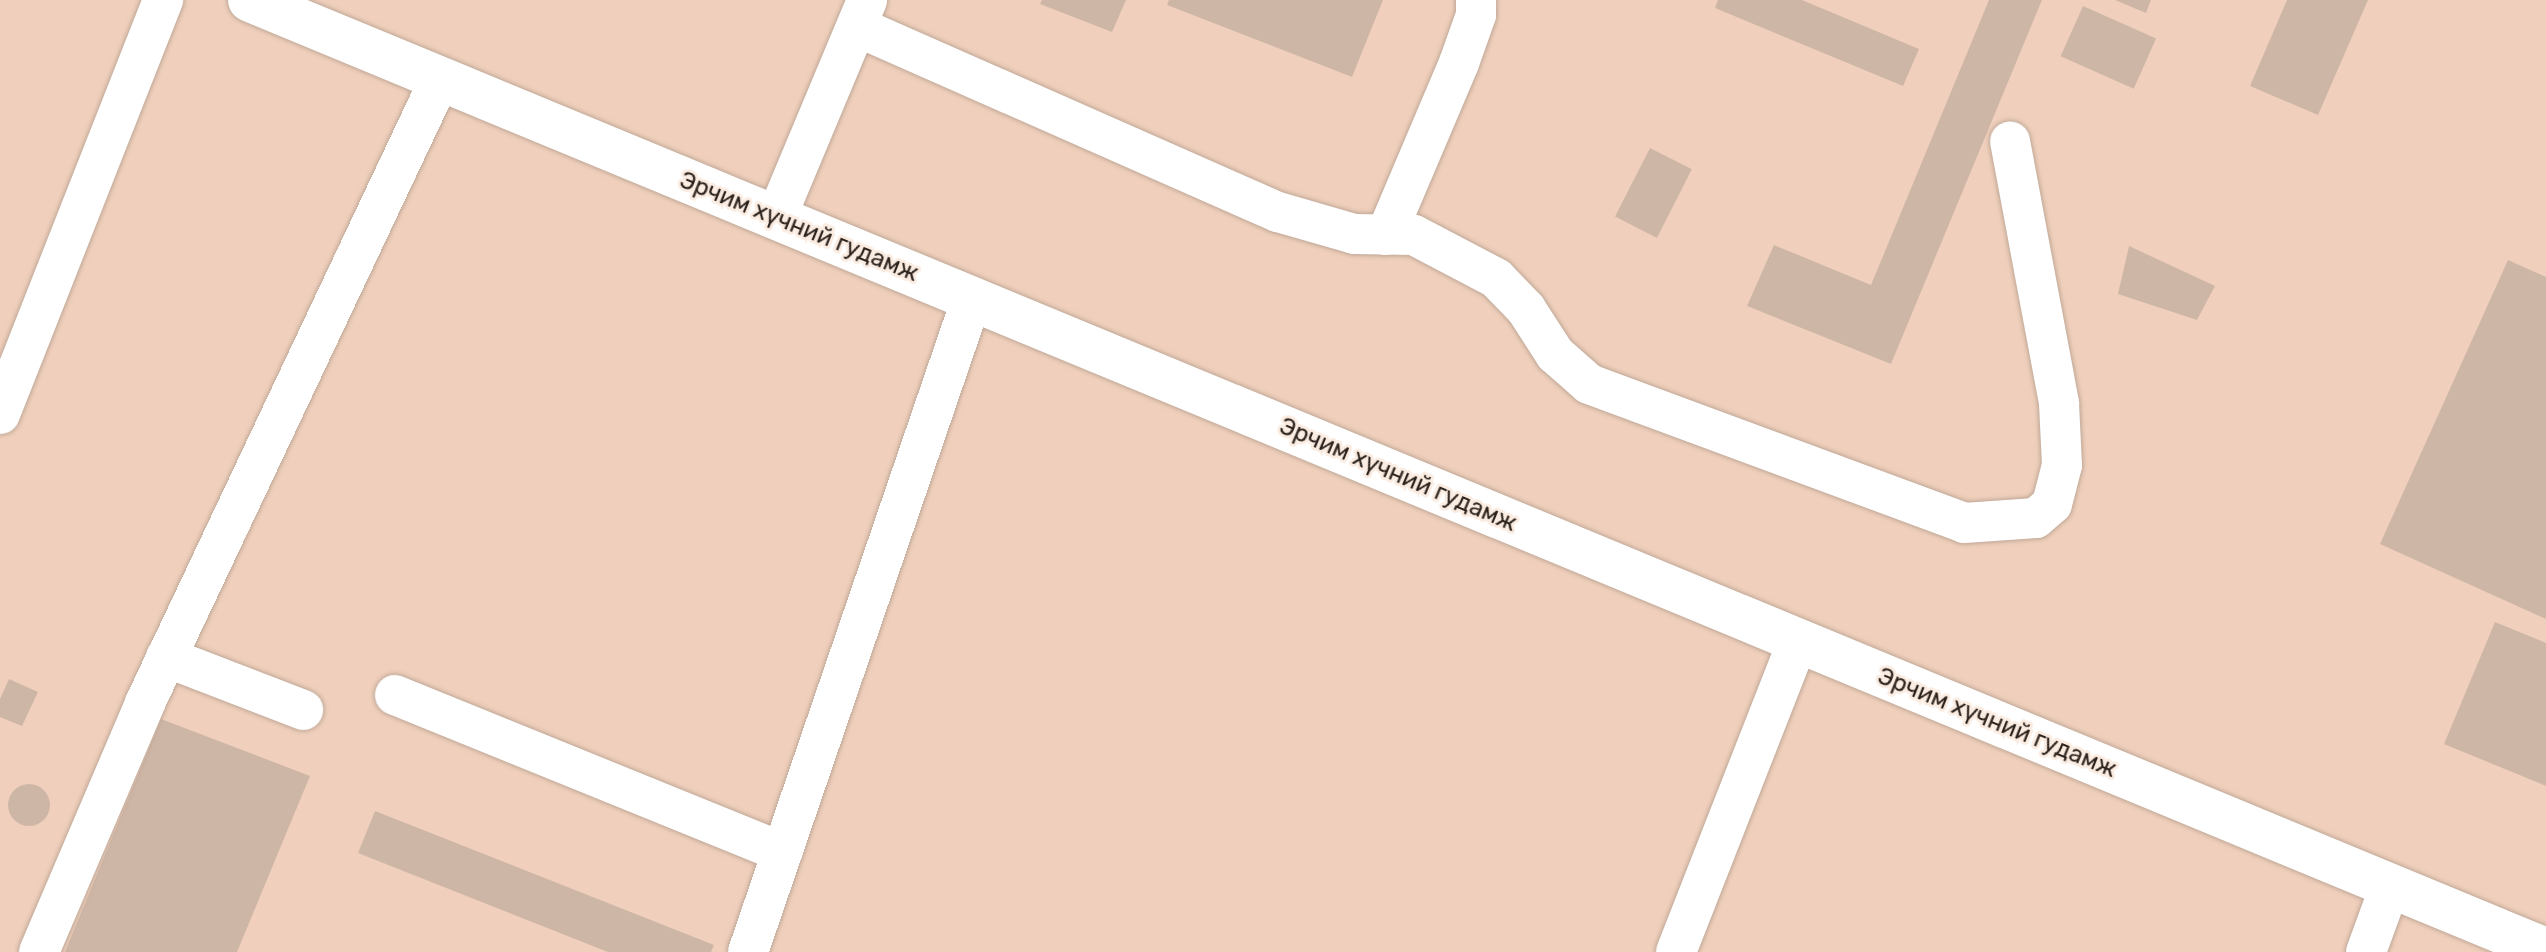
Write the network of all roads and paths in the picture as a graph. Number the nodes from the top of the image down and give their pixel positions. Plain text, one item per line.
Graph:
1 (163, 0) edge
2 (250, 0) edge
3 (1476, 0) edge
4 (863, 13) edge
5 (440, 79) junction
6 (2010, 142) dead end
7 (776, 218) junction
8 (1386, 235) junction
9 (972, 298) junction
10 (0, 414) edge
11 (1798, 641) junction
12 (166, 657) junction
13 (395, 695) dead end
14 (303, 710) dead end
15 (782, 852) junction
16 (2390, 886) junction
17 (2546, 950) edge
18 (39, 952) edge
19 (748, 952) edge
20 (1676, 952) edge
21 (2366, 952) edge

1 - 10 lane
2 - 5 main road, Эрчим хүчний гудамж
3 - 8 lane
4 - 7 lane
4 - 8 lane
5 - 7 main road, Эрчим хүчний гудамж
5 - 12 lane
6 - 8 lane
7 - 9 main road, Эрчим хүчний гудамж
9 - 11 main road, Эрчим хүчний гудамж
9 - 15 lane
11 - 16 main road, Эрчим хүчний гудамж
11 - 20 lane
12 - 14 lane
12 - 18 lane
13 - 15 lane
15 - 19 lane
16 - 17 main road, Эрчим хүчний гудамж
16 - 21 lane

